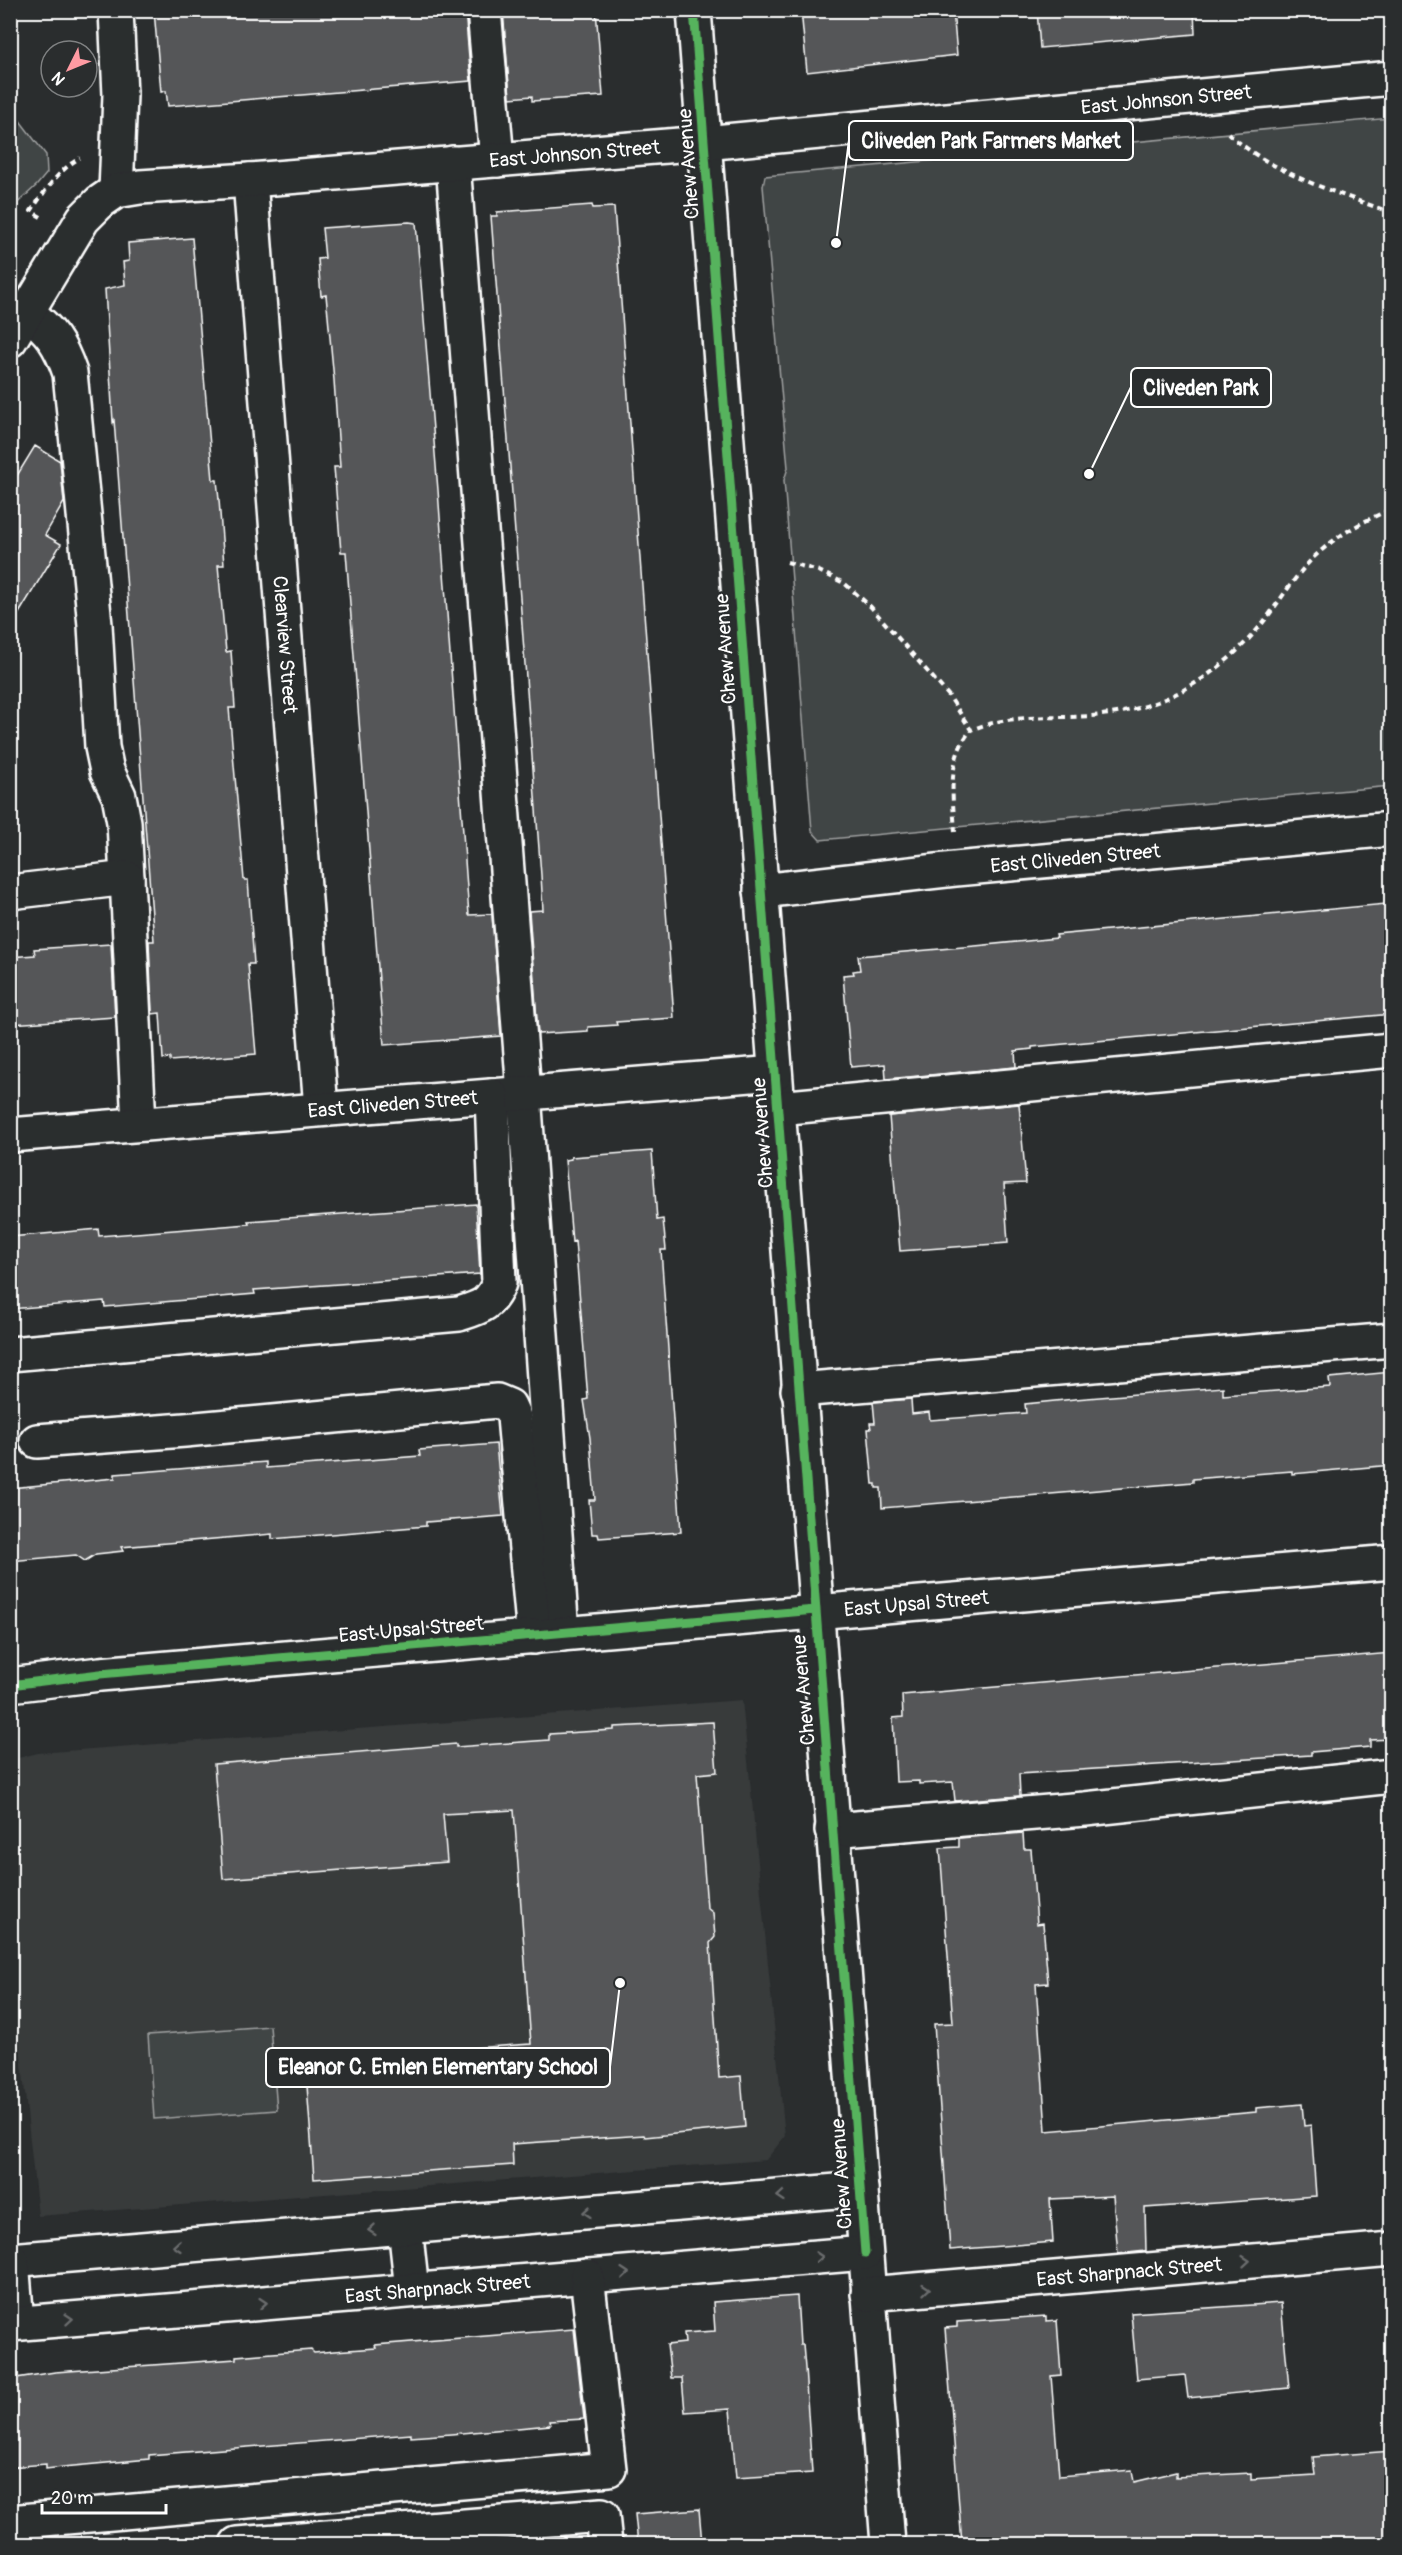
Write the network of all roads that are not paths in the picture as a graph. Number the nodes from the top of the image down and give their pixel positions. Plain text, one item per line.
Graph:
1 (116, 10) edge
2 (484, 10) edge
3 (694, 10) edge
4 (1392, 78) edge
5 (704, 143) junction
6 (497, 160) junction
7 (453, 163) junction
8 (250, 180) junction
9 (116, 191) junction
10 (19, 326) edge
11 (1392, 829) edge
12 (127, 878) junction
13 (761, 891) junction
14 (10, 892) edge
15 (1392, 1050) edge
16 (776, 1073) junction
17 (508, 1094) junction
18 (778, 1108) junction
19 (321, 1109) junction
20 (140, 1124) junction
21 (10, 1135) edge
22 (1392, 1340) edge
23 (10, 1354) edge
24 (798, 1390) junction
25 (37, 1441) dead end
26 (1392, 1562) edge
27 (814, 1610) junction
28 (548, 1635) junction
29 (10, 1685) edge
30 (1392, 1776) edge
31 (832, 1830) junction
32 (861, 2189) junction
33 (405, 2227) junction
34 (1392, 2249) edge
35 (865, 2253) junction
36 (11, 2260) edge
37 (587, 2276) junction
38 (412, 2290) junction
39 (868, 2294) junction
40 (14, 2324) edge
41 (10, 2522) edge
42 (237, 2544) edge
43 (605, 2544) edge
44 (888, 2544) edge

1 - 9 street
2 - 6 street
3 - 5 street, Chew Avenue
4 - 5 street, East Johnson Street
5 - 6 street, East Johnson Street
5 - 13 street, Chew Avenue
6 - 7 street, East Johnson Street
7 - 8 street, East Johnson Street
7 - 17 street
8 - 9 street, East Johnson Street
8 - 19 street, Clearview Street
9 - 10 street
10 - 12 street
11 - 13 street, East Cliveden Street
12 - 14 street
12 - 20 street
13 - 16 street, Chew Avenue
15 - 18 street
16 - 17 street, East Cliveden Street
16 - 18 street, Chew Avenue
17 - 19 street, East Cliveden Street
17 - 23 street
17 - 28 street
18 - 24 street, Chew Avenue
19 - 20 street, East Cliveden Street
20 - 21 street, East Cliveden Street
22 - 24 street
24 - 27 street, Chew Avenue
25 - 28 street
26 - 27 street, East Upsal Street
27 - 28 street, East Upsal Street
27 - 31 street, Chew Avenue
28 - 29 street, East Upsal Street
30 - 31 street
31 - 32 street, Chew Avenue
32 -> 33 street
32 - 35 street, Chew Avenue
33 -> 36 street
33 - 38 street
39 -> 34 street, East Sharpnack Street
37 -> 35 street, East Sharpnack Street
35 - 39 street, Chew Avenue
36 - 40 street
37 - 38 street, East Sharpnack Street
37 - 41 street
40 -> 38 street, East Sharpnack Street
39 - 44 street, Chew Avenue
42 - 43 street

